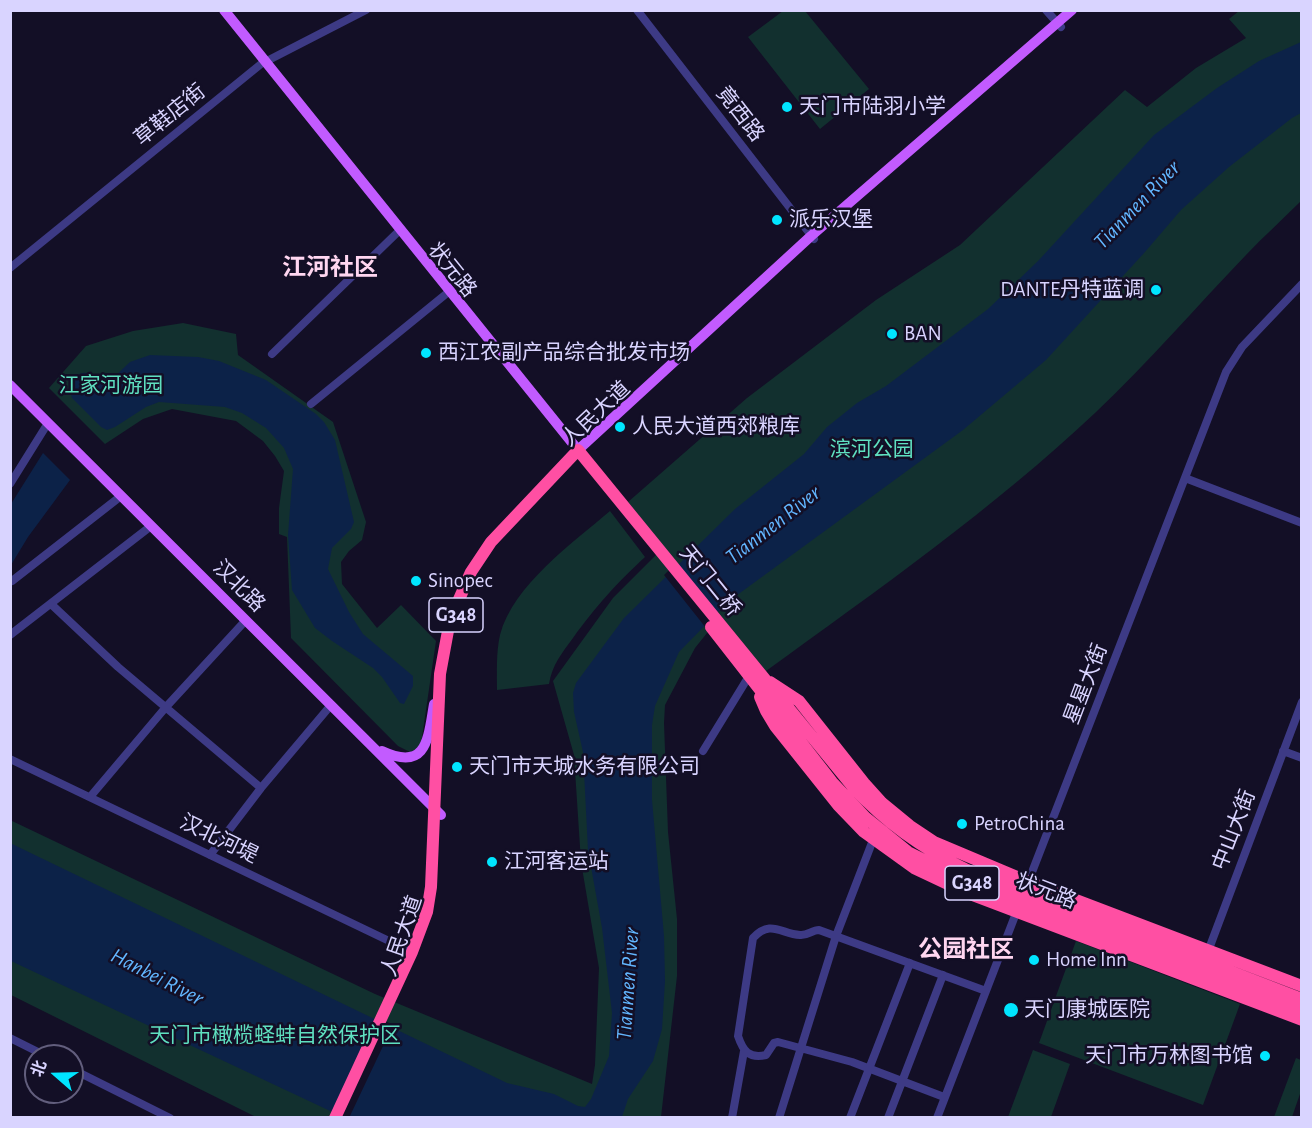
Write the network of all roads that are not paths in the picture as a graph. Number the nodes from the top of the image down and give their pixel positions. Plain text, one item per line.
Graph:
1 (218, 10) edge
2 (224, 10) edge
3 (366, 10) edge
4 (637, 10) edge
5 (1046, 10) edge
6 (1072, 10) edge
7 (1080, 10) edge
8 (1059, 25) junction
9 (263, 63) junction
10 (399, 231) junction
11 (813, 238) junction
12 (10, 268) edge
13 (1302, 284) edge
14 (446, 294) junction
15 (273, 354) dead end
16 (10, 385) edge
17 (312, 404) dead end
18 (48, 423) junction
19 (578, 454) junction
20 (1185, 478) junction
21 (10, 484) edge
22 (121, 496) junction
23 (1302, 523) edge
24 (152, 526) junction
25 (656, 553) joint
26 (12, 581) dead end
27 (51, 604) junction
28 (246, 620) junction
29 (10, 635) edge
30 (726, 640) joint
31 (440, 674) junction
32 (756, 679) junction
33 (1302, 702) edge
34 (331, 705) junction
35 (166, 707) junction
36 (377, 749) junction
37 (703, 751) dead end
38 (1283, 751) junction
39 (1302, 758) edge
40 (10, 759) edge
41 (261, 788) junction
42 (90, 797) junction
43 (437, 811) junction
44 (873, 840) junction
45 (929, 845) junction
46 (210, 855) junction
47 (975, 860) junction
48 (934, 867) junction
49 (914, 868) junction
50 (978, 874) junction
51 (1022, 897) junction
52 (836, 936) junction
53 (412, 952) junction
54 (1204, 961) junction
55 (910, 963) junction
56 (943, 975) junction
57 (1302, 986) edge
58 (400, 991) junction
59 (986, 991) junction
60 (1302, 999) edge
61 (1302, 1009) edge
62 (1302, 1020) edge
63 (10, 1038) edge
64 (24, 1045) edge
65 (801, 1048) junction
66 (744, 1051) junction
67 (869, 1069) junction
68 (84, 1075) edge
69 (902, 1082) junction
70 (944, 1097) junction
71 (170, 1118) edge
72 (335, 1118) edge
73 (344, 1118) edge
74 (732, 1118) edge
75 (779, 1118) edge
76 (850, 1118) edge
77 (888, 1118) edge
78 (936, 1118) edge

1 - 9 main road, 状元路
2 - 9 main road, 状元路
3 - 9 street, 草鞋店街
4 - 11 street, 竟西路
5 - 8 street
6 - 8 main road, 人民大道
7 - 8 main road, 人民大道
8 - 11 main road, 人民大道
9 - 10 main road, 状元路
9 - 12 street, 草鞋店街
10 - 14 main road, 状元路
10 - 15 street
10 - 19 main road, 状元路
11 - 19 main road, 人民大道
13 - 20 street, 星星大街
14 - 17 street
14 - 19 main road, 状元路
16 - 18 main road, 汉北路
18 - 21 street
18 - 22 main road, 汉北路
19 - 25 highway, 状元路 / G348
19 - 31 highway, 人民大道 / G348
19 - 43 highway, 人民大道 / G348
20 - 23 street
20 - 51 street, 星星大街
22 - 24 main road, 汉北路
22 - 26 street
24 - 27 street
24 - 28 main road, 汉北路
25 - 30 highway, 天门二桥 / G348
27 - 29 street
27 - 35 street
28 - 34 main road, 汉北路
28 - 35 street
30 - 32 highway, 状元路 / G348
31 - 36 main road
31 - 43 highway, 人民大道 / G348
32 - 37 street
32 - 44 highway
32 - 45 highway, 状元路 / G348
32 - 48 highway, 状元路 / G348
33 - 38 street, 中山大街
34 - 36 main road, 汉北路
34 - 41 street
35 - 41 street
35 - 42 street
36 - 43 main road, 汉北路
38 - 39 street
38 - 54 street, 中山大街
40 - 42 street, 汉北河堤
41 - 46 street
42 - 46 street, 汉北河堤
43 - 53 highway, 人民大道 / G348
43 - 58 highway, 人民大道 / G348
44 - 49 highway
44 - 52 street
45 - 47 highway
45 - 50 highway, 状元路 / G348
46 - 53 street, 汉北河堤
47 - 50 highway
47 - 51 highway
48 - 49 highway
48 - 51 highway, 状元路 / G348
49 - 51 highway
50 - 51 highway, 状元路 / G348
51 - 54 highway, 状元路 / G348
51 - 54 highway
51 - 59 street, 星星大街
51 - 62 highway
52 - 55 street
52 - 65 street
52 - 66 street
53 - 58 highway, 人民大道 / G348
54 - 57 highway
54 - 60 highway, 状元路 / G348
54 - 61 highway, 状元路 / G348
55 - 56 street
55 - 67 street
56 - 59 street
56 - 69 street
58 - 72 highway, G348
58 - 73 highway, G348
59 - 70 street, 星星大街
63 - 64 street
65 - 66 street
65 - 67 street
65 - 75 street
66 - 74 street
67 - 69 street
67 - 76 street
68 - 71 street
69 - 70 street
69 - 77 street
70 - 78 street, 星星大街

